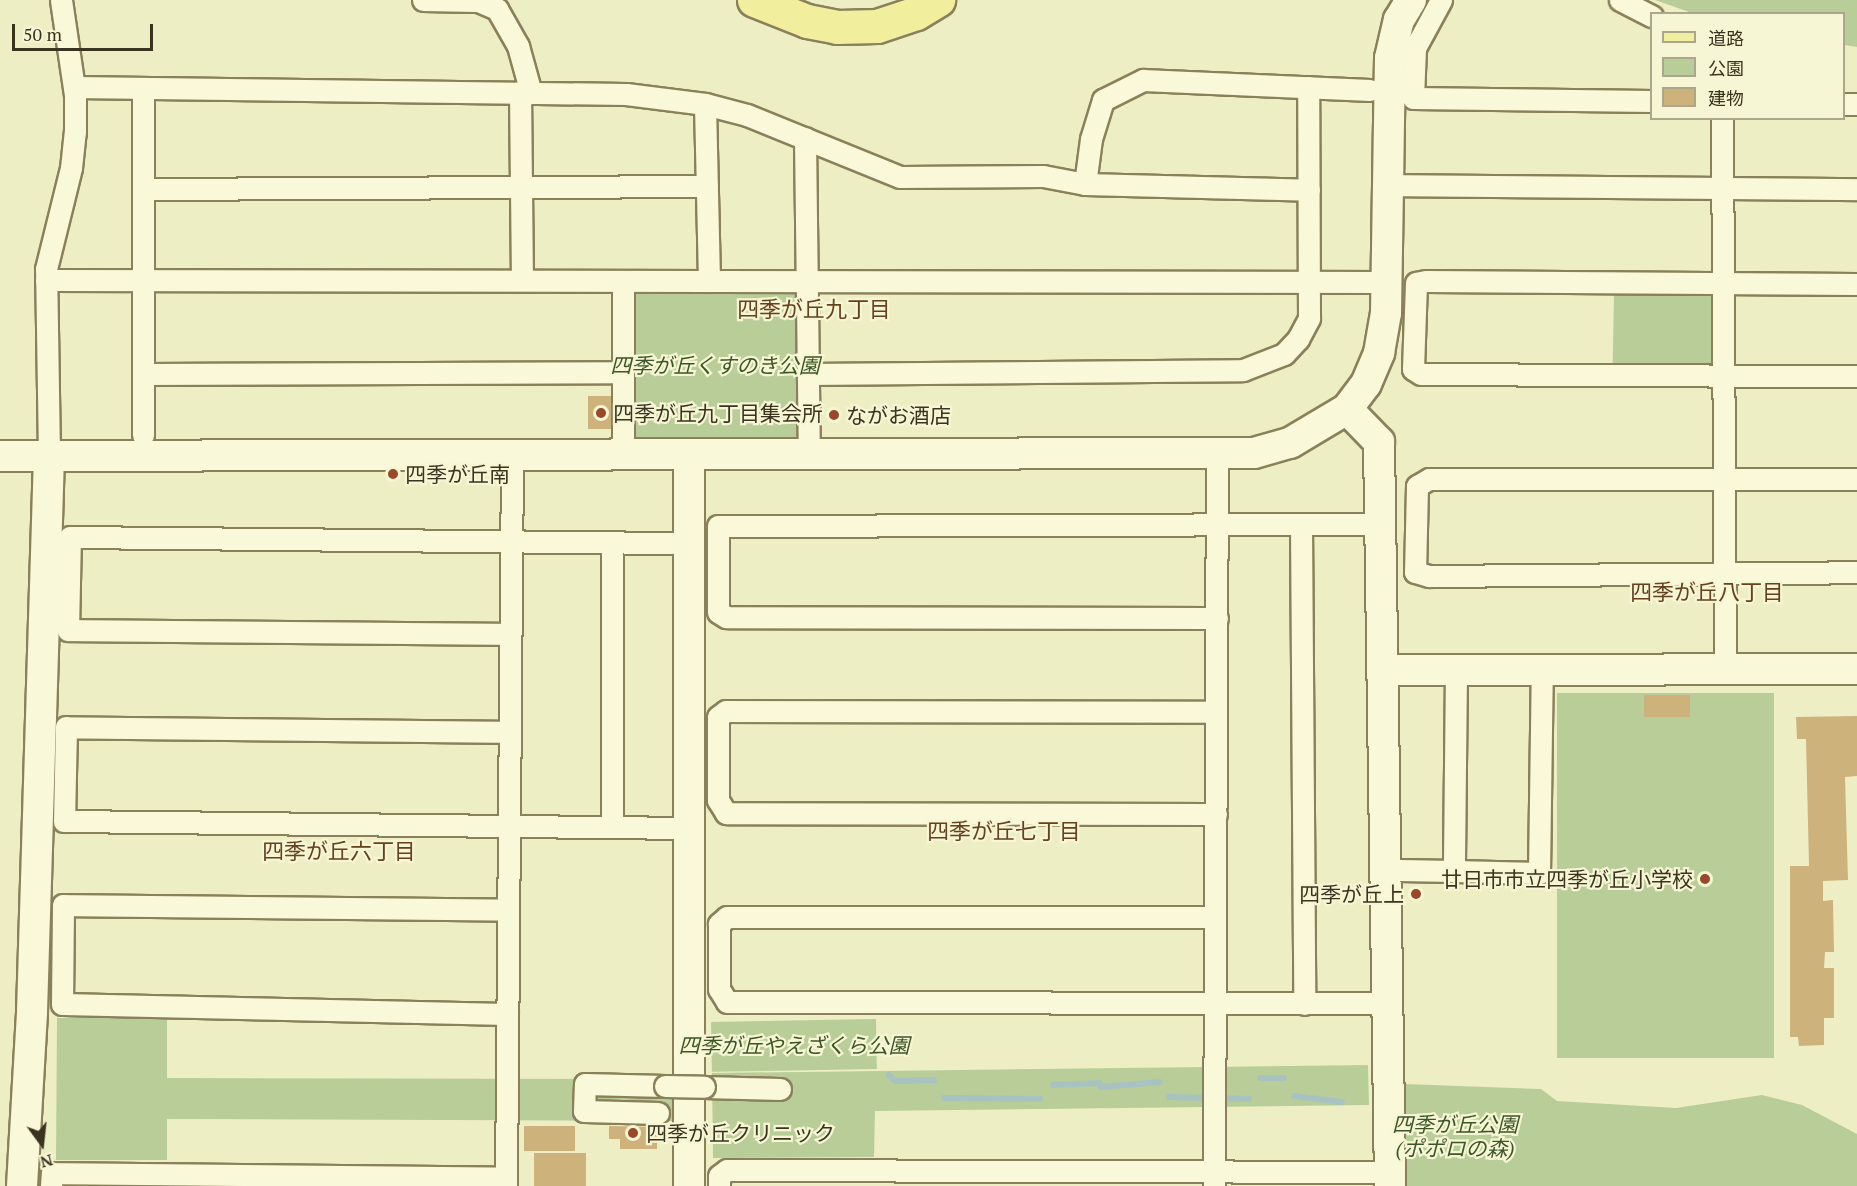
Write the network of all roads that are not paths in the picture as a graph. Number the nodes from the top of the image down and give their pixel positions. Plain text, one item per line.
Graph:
1 (61, 0) edge
2 (423, 0) edge
3 (476, 0) edge
4 (754, 0) edge
5 (938, 0) edge
6 (1411, 0) edge
7 (1441, 0) edge
8 (1620, 0) edge
9 (1650, 15) edge
10 (74, 87) junction
11 (1308, 87) junction
12 (143, 88) junction
13 (1370, 90) dead end
14 (526, 93) junction
15 (1650, 101) edge
16 (705, 104) junction
17 (1722, 120) edge
18 (805, 138) junction
19 (1085, 184) junction
20 (1388, 185) junction
21 (707, 186) junction
22 (521, 187) junction
23 (1722, 188) junction
24 (142, 189) junction
25 (1310, 189) junction
26 (1857, 189) edge
27 (45, 280) junction
28 (143, 280) junction
29 (522, 280) junction
30 (623, 281) junction
31 (709, 281) junction
32 (807, 281) junction
33 (1311, 282) junction
34 (1386, 282) junction
35 (1723, 283) junction
36 (1857, 284) edge
37 (623, 372) junction
38 (143, 374) junction
39 (808, 374) junction
40 (1724, 376) junction
41 (1857, 376) edge
42 (1347, 409) junction
43 (143, 435) dead end
44 (623, 442) dead end
45 (512, 453) junction
46 (1217, 453) junction
47 (49, 455) junction
48 (689, 455) junction
49 (0, 456) edge
50 (809, 456) junction
51 (1724, 479) junction
52 (1857, 479) edge
53 (1217, 524) junction
54 (1301, 524) junction
55 (1369, 524) dead end
56 (511, 541) junction
57 (612, 543) junction
58 (672, 543) dead end
59 (1857, 572) edge
60 (1724, 573) junction
61 (1217, 618) junction
62 (510, 634) junction
63 (1725, 669) junction
64 (1857, 669) edge
65 (1383, 670) junction
66 (1456, 670) junction
67 (1542, 670) junction
68 (1216, 712) junction
69 (510, 732) junction
70 (1216, 814) junction
71 (509, 826) junction
72 (612, 827) junction
73 (689, 828) junction
74 (1399, 870) dead end
75 (1454, 871) junction
76 (508, 910) junction
77 (1215, 917) junction
78 (1215, 1003) junction
79 (1304, 1004) junction
80 (1387, 1004) junction
81 (507, 1014) junction
82 (780, 1089) dead end
83 (658, 1113) dead end
84 (1214, 1179) edge
85 (1305, 1179) edge
86 (1389, 1179) edge
87 (506, 1182) edge
88 (22, 1186) edge
89 (51, 1186) edge
90 (688, 1186) edge
91 (719, 1186) edge

1 - 10 street
2 - 3 street
3 - 14 street
4 - 5 main road
6 - 20 street
7 - 15 street
8 - 9 street
10 - 12 street
10 - 27 street
11 - 13 street
11 - 19 street
11 - 25 street
12 - 14 street
12 - 24 street
14 - 16 street
14 - 22 street
16 - 18 street
16 - 21 street
17 - 23 street
18 - 19 street
18 - 32 street
19 - 25 street
20 - 23 street
20 - 34 street
21 - 22 street
21 - 31 street
22 - 24 street
22 - 29 street
23 - 26 street
23 - 35 street
24 - 28 street
25 - 33 street
27 - 28 street
27 - 47 street
28 - 29 street
28 - 38 street
29 - 30 street
30 - 31 street
30 - 37 street
31 - 32 street
32 - 33 street
32 - 39 street
33 - 34 street
33 - 39 street
34 - 42 street
35 - 36 street
35 - 40 street
35 - 40 street
37 - 38 street
37 - 44 street
38 - 43 street
39 - 50 street
40 - 41 street
40 - 51 street
42 - 46 street
42 - 65 street
45 - 47 street
45 - 48 street
45 - 56 street
46 - 50 street
46 - 53 street
47 - 49 street
47 - 88 street
48 - 50 street
48 - 73 street
51 - 52 street
51 - 60 street
51 - 60 street
53 - 54 street
53 - 61 street
53 - 61 street
54 - 55 street
54 - 79 street
56 - 57 street
56 - 62 street
56 - 62 street
57 - 58 street
57 - 72 street
59 - 60 street
60 - 63 street
61 - 68 street
62 - 69 street
63 - 64 street
63 - 67 street
65 - 66 street
65 - 80 street
66 - 67 street
66 - 75 street
67 - 75 street
68 - 70 street
68 - 70 street
69 - 71 street
69 - 71 street
70 - 77 street
71 - 72 street
71 - 76 street
72 - 73 street
73 - 90 street
74 - 75 street
76 - 81 street
76 - 81 street
77 - 78 street
77 - 78 street
78 - 79 street
78 - 84 street
79 - 80 street
80 - 86 street
81 - 87 street
82 - 83 street, bridge
84 - 85 street
84 - 91 street
85 - 86 street
87 - 89 street

